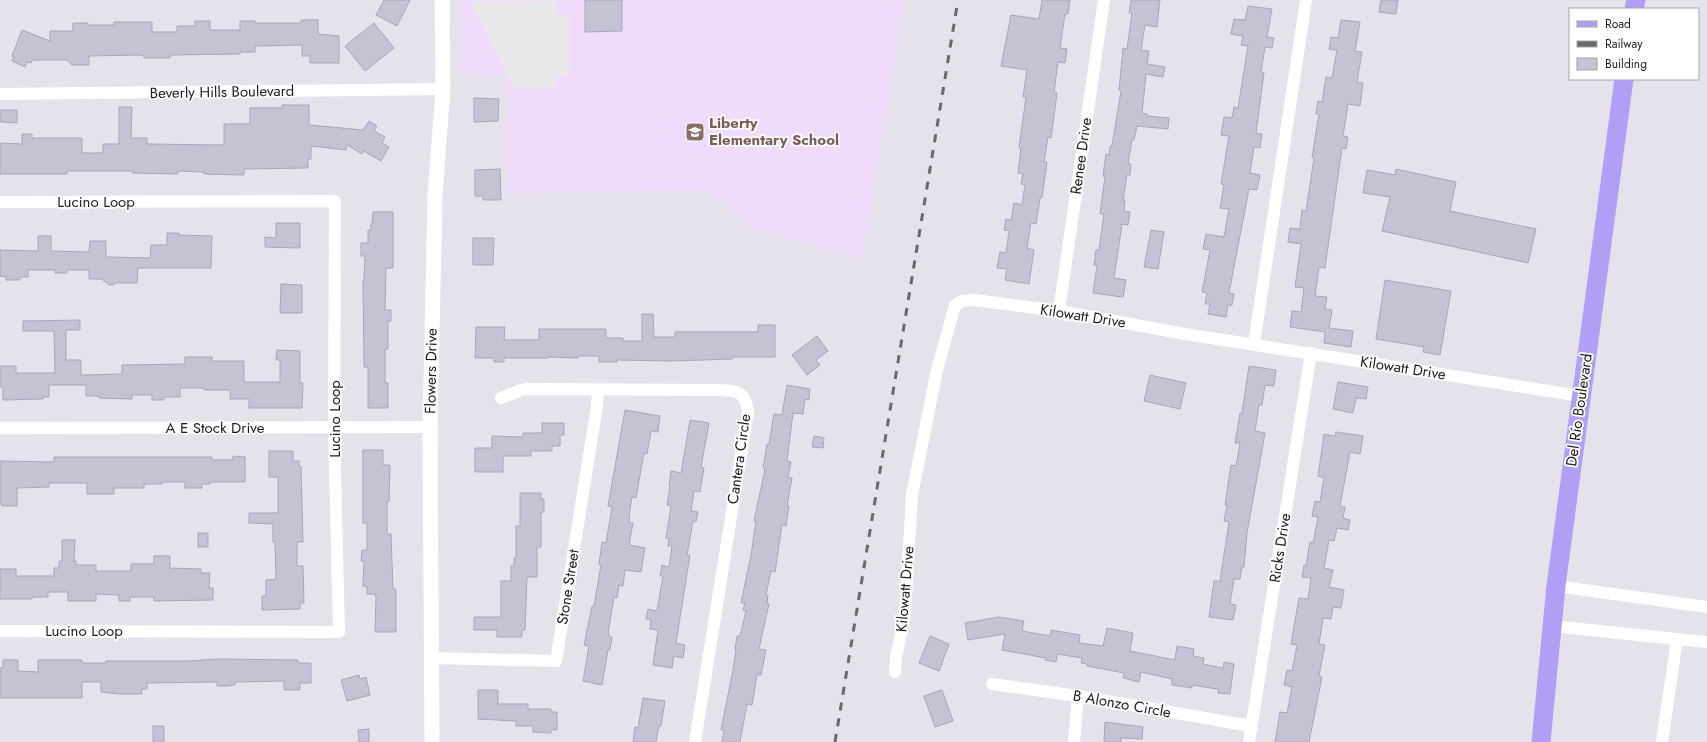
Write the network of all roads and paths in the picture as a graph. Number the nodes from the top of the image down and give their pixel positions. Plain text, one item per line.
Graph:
1 (442, 0) edge
2 (1104, 0) edge
3 (1306, 0) edge
4 (1624, 80) edge
5 (443, 89) junction
6 (0, 94) edge
7 (0, 202) edge
8 (1059, 311) junction
9 (1254, 344) junction
10 (1311, 353) junction
11 (598, 390) junction
12 (1581, 396) junction
13 (501, 398) dead end
14 (430, 427) junction
15 (0, 428) edge
16 (334, 428) junction
17 (1556, 586) junction
18 (1707, 607) edge
19 (1552, 626) junction
20 (0, 631) edge
21 (1676, 639) junction
22 (1707, 642) edge
23 (432, 658) junction
24 (895, 672) dead end
25 (992, 684) dead end
26 (1078, 696) junction
27 (1251, 726) junction
28 (432, 742) edge
29 (695, 742) edge
30 (1074, 742) edge
31 (1249, 742) edge
32 (1541, 742) edge
33 (1662, 742) edge

1 - 5 street, Flowers Drive
2 - 8 street, Renee Drive
3 - 9 street
4 - 12 main road, Del Río Boulevard
5 - 6 street, Beverly Hills Boulevard
5 - 14 street, Flowers Drive
7 - 16 street, Lucino Loop
8 - 9 street, Kilowatt Drive
8 - 24 street, Kilowatt Drive
9 - 10 street, Kilowatt Drive
10 - 12 street, Kilowatt Drive
10 - 27 street, Ricks Drive
11 - 13 street, Cantera Circle
11 - 23 street, Stone Street
11 - 29 street, Cantera Circle
12 - 17 main road, Del Río Boulevard
14 - 16 street, A E Stock Drive
14 - 23 street, Flowers Drive
15 - 16 street, A E Stock Drive
16 - 20 street, Lucino Loop
17 - 18 street
17 - 19 main road, Del Río Boulevard
19 - 21 street
19 - 32 main road, Del Río Boulevard
21 - 22 street
21 - 33 street
23 - 28 street, Flowers Drive
25 - 26 street, B Alonzo Circle
26 - 27 street, B Alonzo Circle
26 - 30 street
27 - 31 street, Ricks Drive

